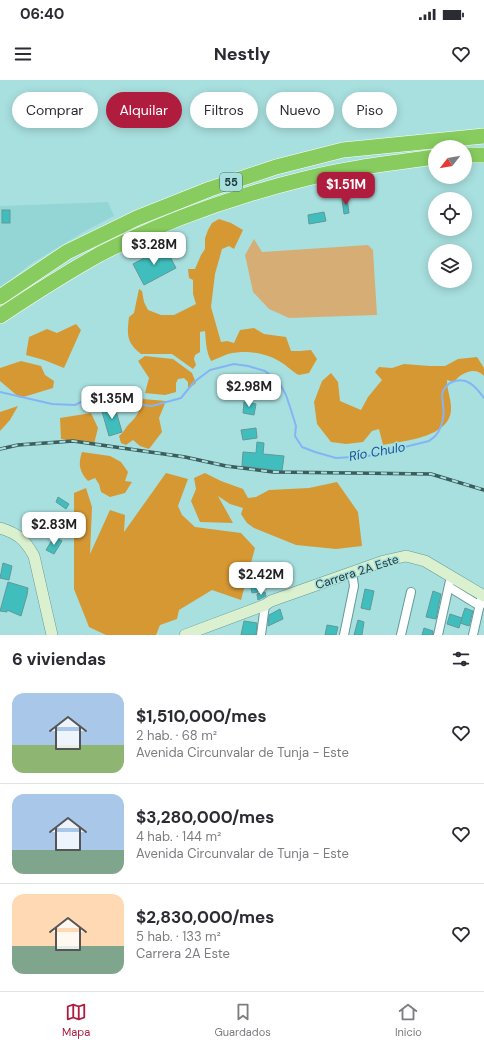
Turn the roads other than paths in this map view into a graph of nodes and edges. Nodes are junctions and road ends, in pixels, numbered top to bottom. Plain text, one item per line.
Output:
1 (484, 136) edge
2 (472, 155) edge
3 (484, 155) edge
4 (428, 159) edge
5 (0, 296) edge
6 (0, 316) edge
7 (0, 528) edge
8 (352, 572) junction
9 (450, 581) junction
10 (411, 592) dead end
11 (482, 599) edge
12 (268, 603) junction
13 (52, 635) edge
14 (185, 635) edge
15 (261, 635) edge
16 (344, 635) edge
17 (401, 635) edge
18 (438, 635) edge
19 (473, 635) edge

1 - 5 highway, 55
2 - 3 highway
4 - 6 highway, 55
7 - 13 street
8 - 9 street, Carrera 2A Este
8 - 12 street, Carrera 2A Este
8 - 16 street
9 - 11 street, Carrera 2A Este
9 - 18 street
10 - 17 street
11 - 19 street
12 - 14 street, Carrera 2A Este
12 - 15 street

